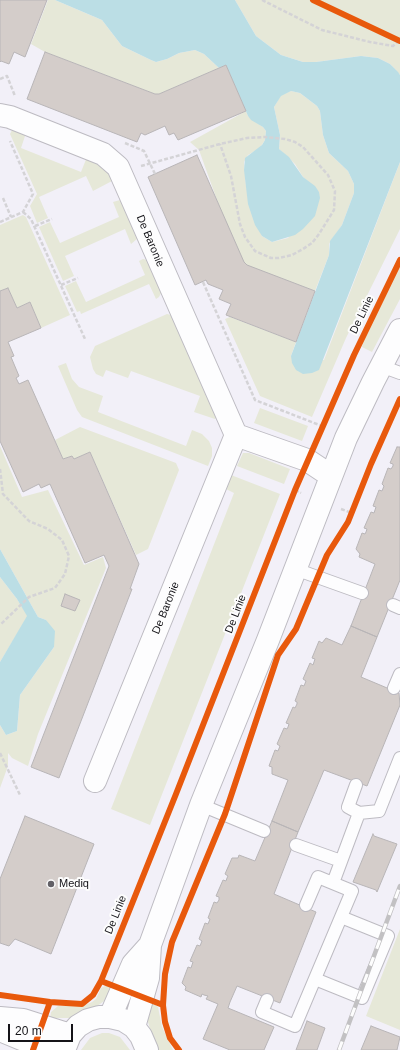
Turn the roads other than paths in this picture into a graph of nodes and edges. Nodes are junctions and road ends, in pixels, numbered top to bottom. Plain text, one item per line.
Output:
1 (0, 115) edge
2 (400, 330) edge
3 (390, 369) edge
4 (236, 435) junction
5 (331, 476) junction
6 (295, 569) junction
7 (362, 593) dead end
8 (400, 674) edge
9 (394, 688) dead end
10 (400, 758) edge
11 (95, 781) dead end
12 (356, 785) dead end
13 (202, 805) junction
14 (359, 813) junction
15 (264, 831) dead end
16 (296, 844) dead end
17 (341, 862) junction
18 (333, 883) junction
19 (306, 905) dead end
20 (341, 917) junction
21 (150, 945) junction
22 (315, 979) junction
23 (267, 1000) dead end
24 (110, 1017) junction
25 (0, 1018) edge
26 (134, 1027) junction
27 (0, 1030) edge
28 (67, 1042) edge
29 (48, 1050) edge
30 (147, 1050) edge

1 - 4 street, De Baronie
2 - 3 street
3 - 5 street
4 - 5 street
4 - 11 street, De Baronie
5 - 6 street
6 - 7 lane
6 - 13 street
8 - 9 lane
10 - 14 lane
12 - 14 lane
13 - 15 lane
13 - 21 street
14 - 17 lane
16 - 17 lane
17 - 18 lane
18 - 19 lane
18 - 20 lane
20 - 22 lane
20 - 22 lane
21 - 24 street
21 - 26 street
22 - 23 lane
24 - 26 street
24 - 28 street
25 - 28 street
26 - 30 street
27 - 29 street

